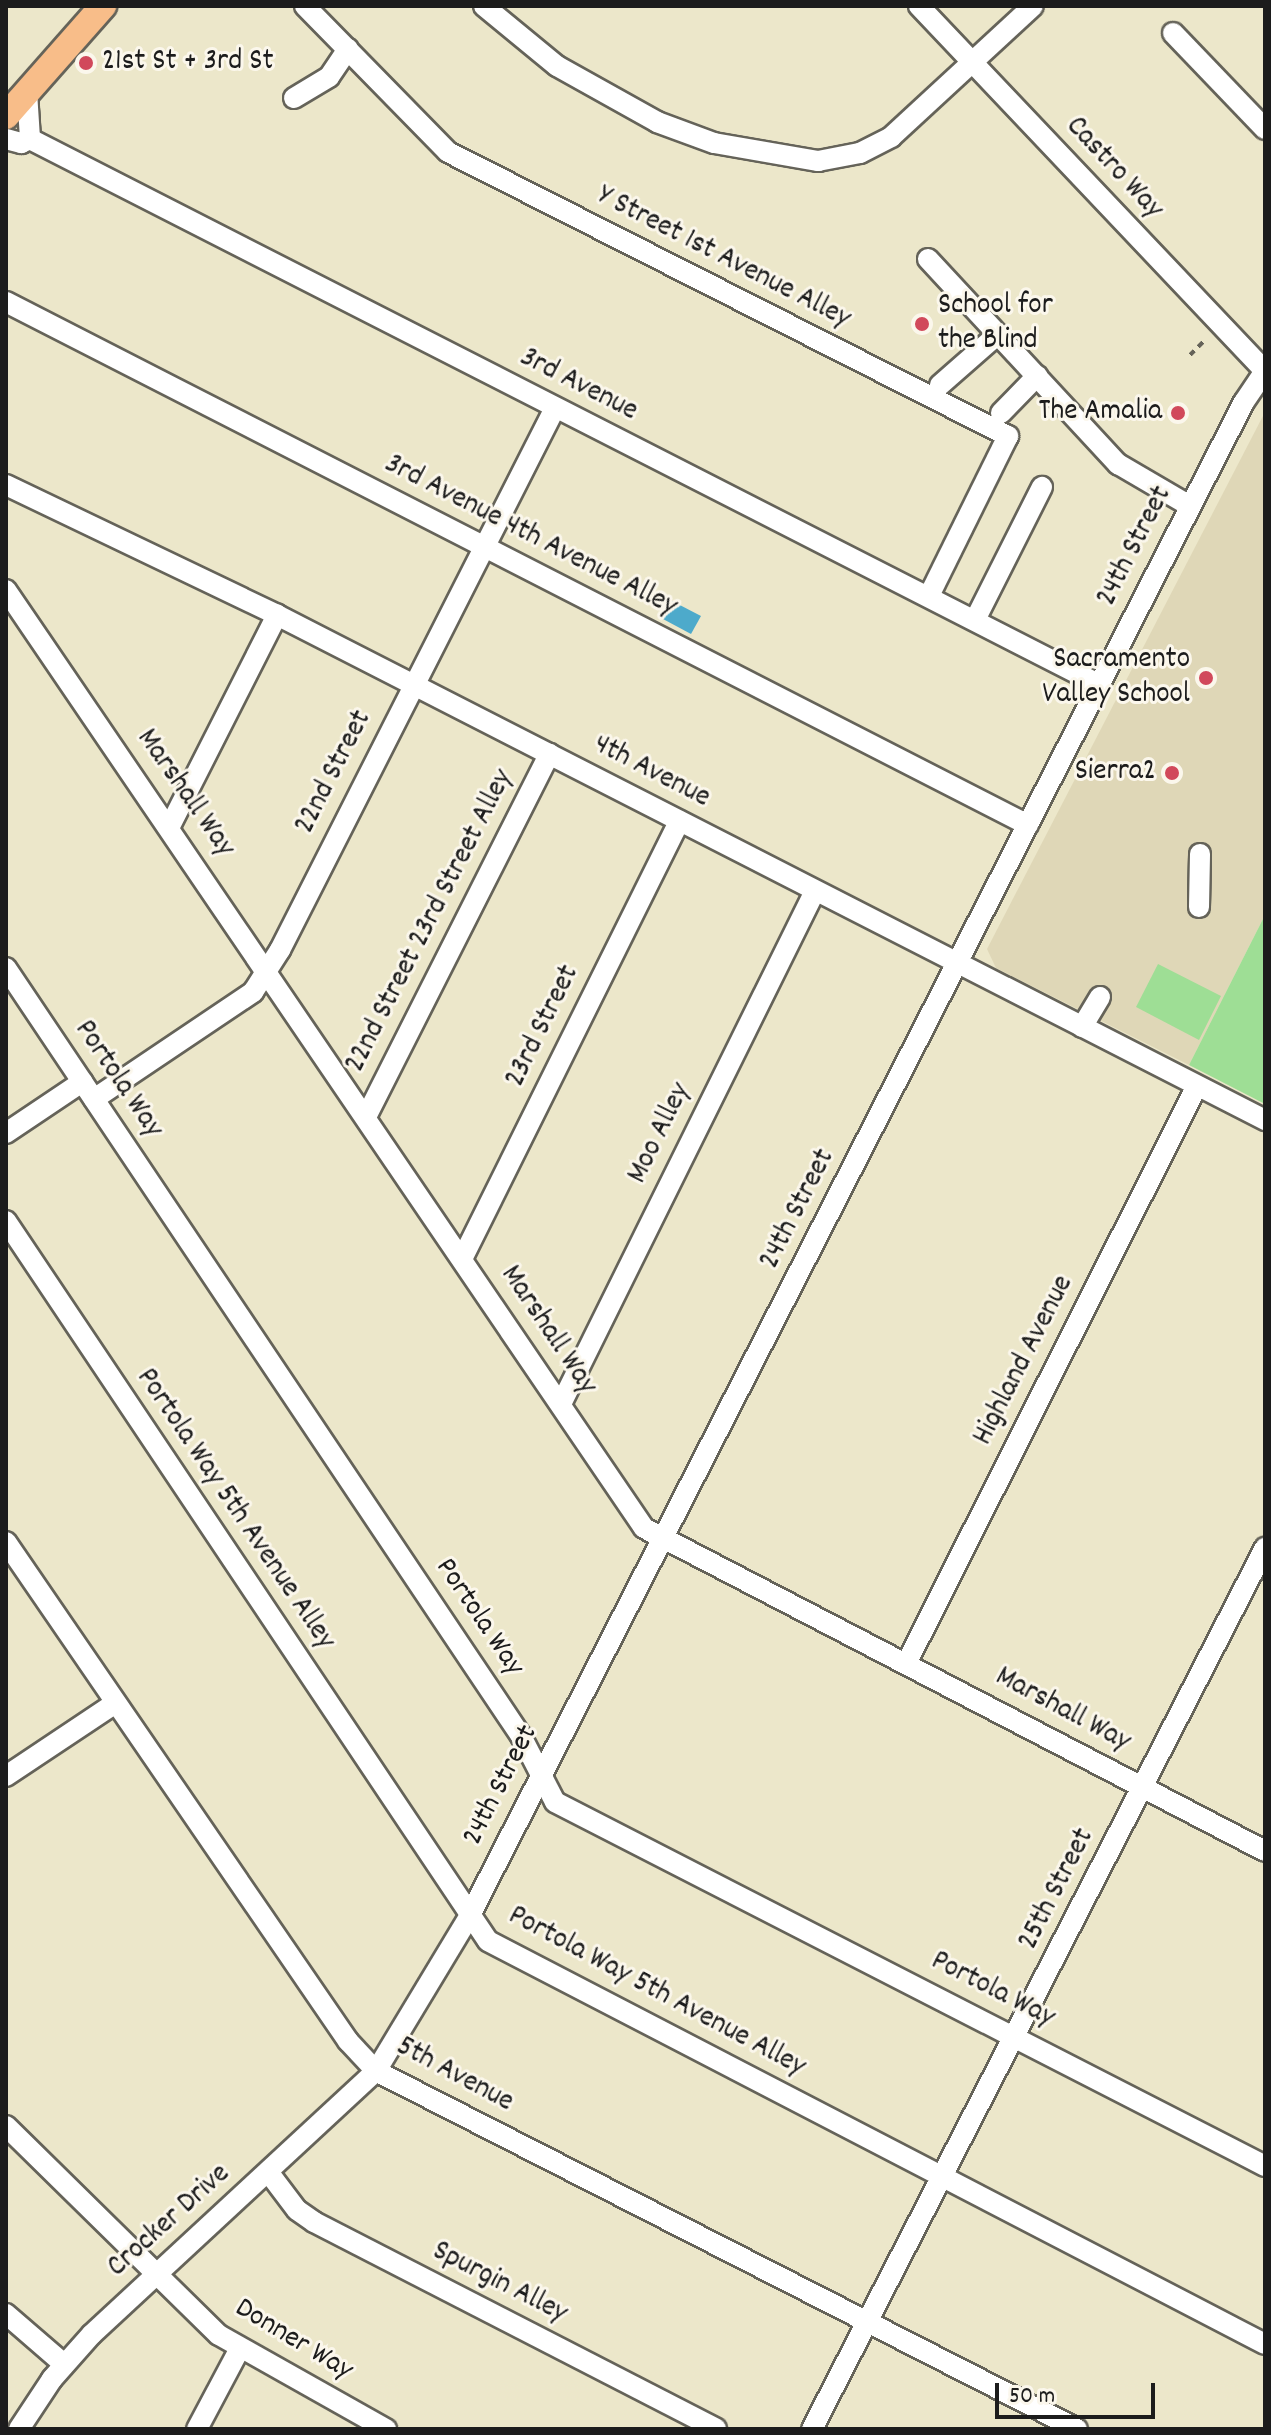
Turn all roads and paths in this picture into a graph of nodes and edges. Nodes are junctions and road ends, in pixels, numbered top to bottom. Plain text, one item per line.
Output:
1 (103, 6) edge
2 (305, 6) edge
3 (484, 6) edge
4 (919, 6) edge
5 (1033, 6) edge
6 (1173, 33) dead end
7 (348, 49) junction
8 (972, 62) junction
9 (27, 92) junction
10 (294, 98) dead end
11 (6, 116) edge
12 (1265, 129) edge
13 (6, 139) edge
14 (30, 139) junction
15 (928, 259) dead end
16 (6, 302) edge
17 (998, 334) junction
18 (1204, 341) dead end
19 (1190, 355) dead end
20 (1265, 371) edge
21 (1037, 376) junction
22 (940, 385) dead end
23 (555, 408) junction
24 (1001, 413) dead end
25 (6, 485) edge
26 (1042, 487) dead end
27 (1190, 506) junction
28 (483, 547) junction
29 (6, 590) edge
30 (929, 596) junction
31 (277, 615) junction
32 (975, 620) junction
33 (1100, 685) junction
34 (413, 686) junction
35 (549, 754) junction
36 (679, 821) junction
37 (1028, 825) junction
38 (170, 826) junction
39 (1200, 854) dead end
40 (815, 891) junction
41 (1199, 907) dead end
42 (956, 963) junction
43 (6, 968) edge
44 (268, 970) junction
45 (1100, 997) dead end
46 (1082, 1027) junction
47 (1197, 1086) junction
48 (88, 1090) junction
49 (366, 1117) junction
50 (1265, 1120) edge
51 (6, 1133) edge
52 (6, 1221) edge
53 (462, 1259) junction
54 (561, 1404) junction
55 (666, 1539) junction
56 (6, 1542) edge
57 (1265, 1548) edge
58 (906, 1664) junction
59 (114, 1704) junction
60 (542, 1774) junction
61 (6, 1776) edge
62 (1145, 1788) junction
63 (1265, 1851) edge
64 (469, 1917) junction
65 (1016, 2037) junction
66 (376, 2071) junction
67 (6, 2126) edge
68 (1265, 2166) edge
69 (269, 2173) junction
70 (943, 2177) junction
71 (156, 2272) junction
72 (6, 2314) edge
73 (868, 2322) junction
74 (1265, 2344) edge
75 (239, 2350) junction
76 (64, 2364) junction
77 (376, 2427) edge
78 (19, 2429) edge
79 (197, 2429) edge
80 (716, 2429) edge
81 (812, 2429) edge
82 (1077, 2429) edge

1 - 9 main road
2 - 7 street
3 - 8 street
4 - 8 street, Castro Way
5 - 8 street
6 - 12 street
7 - 10 street
7 - 30 street, Y Street 1st Avenue Alley
8 - 20 street, Castro Way
9 - 11 main road
9 - 14 street
13 - 14 street, 3rd Avenue
14 - 23 street, 3rd Avenue
15 - 17 street
16 - 28 street, 3rd Avenue 4th Avenue Alley
17 - 21 street
17 - 22 street
18 - 19 path
20 - 27 street, 24th Street
21 - 24 street
21 - 27 street
23 - 28 street, 22nd Street
23 - 30 street, 3rd Avenue
25 - 31 street, 4th Avenue
26 - 32 street
27 - 33 street, 24th Street
28 - 34 street, 22nd Street
28 - 37 street, 3rd Avenue 4th Avenue Alley
29 - 38 street, Marshall Way
30 - 32 street, 3rd Avenue
31 - 34 street, 4th Avenue
31 - 38 street
32 - 33 street, 3rd Avenue
33 - 37 street, 24th Street
34 - 35 street, 4th Avenue
34 - 44 street, 22nd Street
35 - 36 street, 4th Avenue
35 - 49 street, 22nd Street 23rd Street Alley
36 - 40 street, 4th Avenue
36 - 53 street, 23rd Street
37 - 42 street, 24th Street
38 - 44 street, Marshall Way
39 - 41 street
40 - 42 street, 4th Avenue
40 - 54 street, Moo Alley
42 - 46 street, 4th Avenue
42 - 55 street, 24th Street
43 - 48 street, Portola Way
44 - 48 street, 22nd Street
44 - 49 street, Marshall Way
45 - 46 street
46 - 47 street, 4th Avenue
47 - 50 street, 4th Avenue
47 - 58 street, Highland Avenue
48 - 51 street, 22nd Street
48 - 60 street, Portola Way
49 - 53 street, Marshall Way
52 - 64 street, Portola Way 5th Avenue Alley
53 - 54 street, Marshall Way
54 - 55 street, Marshall Way
55 - 58 street, Marshall Way
55 - 60 street, 24th Street
56 - 59 street, 5th Avenue
57 - 62 street, 25th Street
58 - 62 street, Marshall Way
59 - 61 street
59 - 66 street, 5th Avenue
60 - 64 street, 24th Street
60 - 65 street, Portola Way
62 - 63 street, Marshall Way
62 - 65 street, 25th Street
64 - 66 street, 24th Street
64 - 70 street, Portola Way 5th Avenue Alley
65 - 68 street, Portola Way
65 - 70 street, 25th Street
66 - 69 street, Crocker Drive
66 - 73 street, 5th Avenue
67 - 71 street, Donner Way
69 - 71 street, Crocker Drive
69 - 80 street, Spurgin Alley
70 - 73 street, 25th Street
70 - 74 street, Portola Way 5th Avenue Alley
71 - 75 street, Donner Way
71 - 76 street, Crocker Drive
72 - 76 street
73 - 81 street, 25th Street
73 - 82 street, 5th Avenue
75 - 77 street, Donner Way
75 - 79 street
76 - 78 street, Crocker Drive

